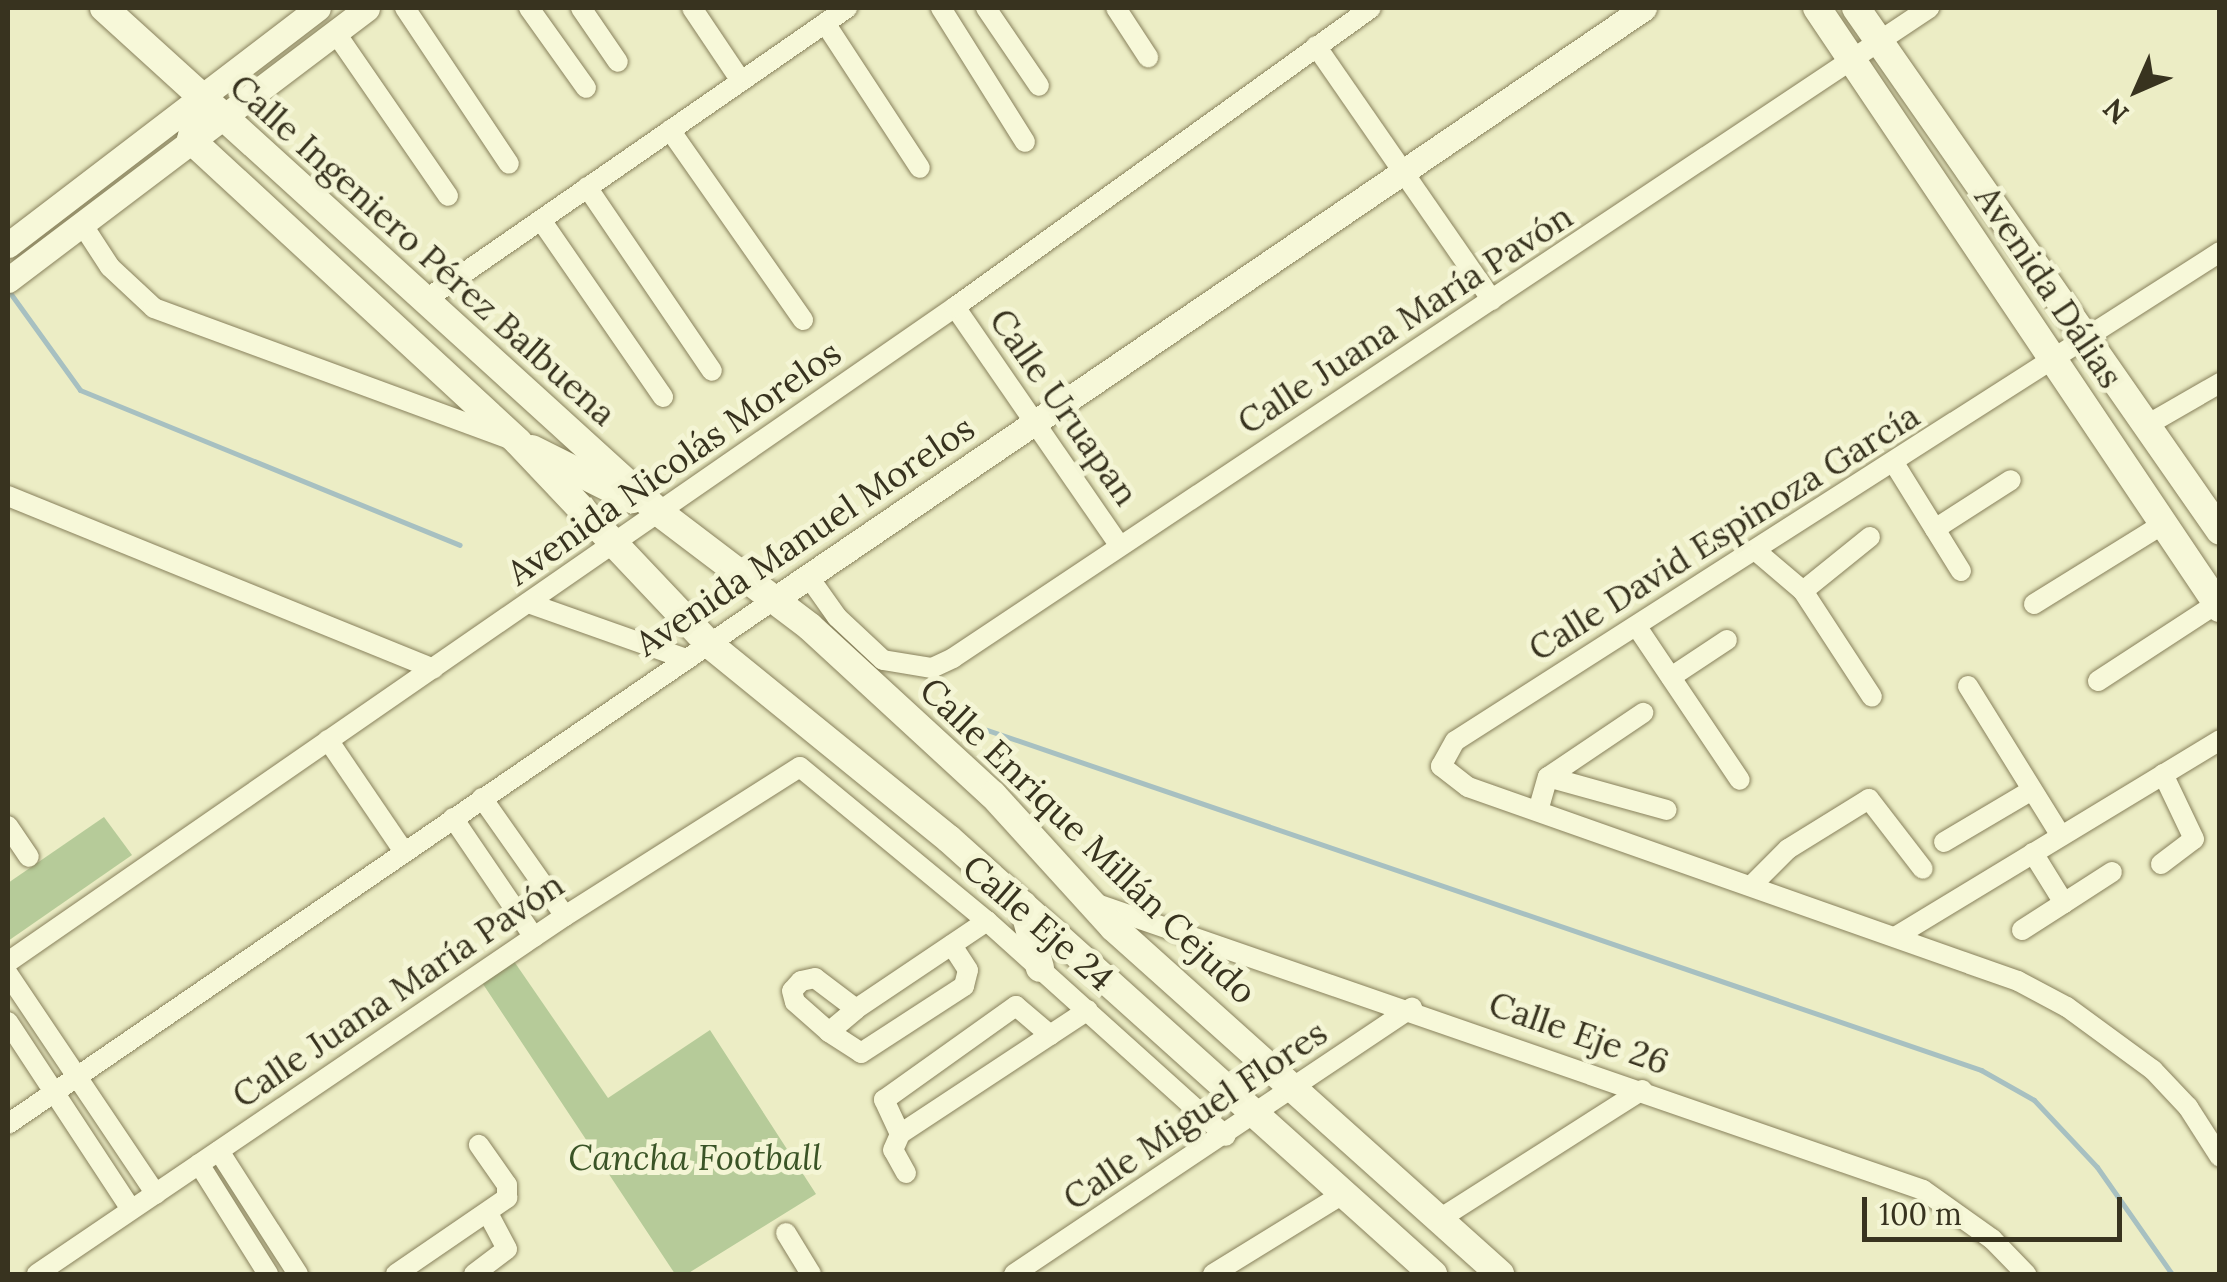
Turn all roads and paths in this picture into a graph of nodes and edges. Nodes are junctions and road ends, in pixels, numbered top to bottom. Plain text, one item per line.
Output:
1 (104, 8) edge
2 (318, 8) edge
3 (367, 8) edge
4 (405, 8) edge
5 (529, 8) edge
6 (581, 8) edge
7 (692, 8) edge
8 (848, 8) edge
9 (941, 8) edge
10 (986, 8) edge
11 (1116, 8) edge
12 (1371, 8) edge
13 (1644, 8) edge
14 (1817, 8) edge
15 (1856, 8) edge
16 (1929, 8) edge
17 (826, 23) junction
18 (335, 32) junction
19 (1879, 42) junction
20 (1316, 46) junction
21 (1148, 56) dead end
22 (1852, 60) junction
23 (618, 62) dead end
24 (741, 81) junction
25 (1039, 86) dead end
26 (586, 88) dead end
27 (200, 97) junction
28 (224, 116) junction
29 (670, 130) junction
30 (191, 140) junction
31 (1025, 142) dead end
32 (509, 164) dead end
33 (920, 168) dead end
34 (1402, 172) junction
35 (588, 187) junction
36 (448, 196) dead end
37 (540, 220) junction
38 (82, 224) junction
39 (8, 245) edge
40 (2220, 252) edge
41 (8, 280) edge
42 (428, 298) junction
43 (1492, 300) junction
44 (955, 307) junction
45 (804, 320) dead end
46 (2086, 336) junction
47 (2052, 359) junction
48 (712, 371) dead end
49 (2220, 383) edge
50 (663, 397) dead end
51 (1034, 422) junction
52 (2147, 426) junction
53 (518, 442) junction
54 (1894, 463) junction
55 (2011, 480) dead end
56 (8, 496) edge
57 (660, 513) junction
58 (2214, 524) edge
59 (1936, 530) junction
60 (2168, 532) junction
61 (1870, 537) dead end
62 (1120, 545) junction
63 (611, 547) junction
64 (1756, 551) junction
65 (1961, 570) dead end
66 (808, 576) junction
67 (1803, 592) junction
68 (775, 599) junction
69 (528, 603) junction
70 (2034, 604) dead end
71 (2218, 606) edge
72 (1637, 628) junction
73 (1727, 640) dead end
74 (698, 652) junction
75 (432, 669) junction
76 (1670, 677) junction
77 (2098, 681) dead end
78 (1968, 686) dead end
79 (1872, 697) dead end
80 (1643, 713) dead end
81 (328, 740) junction
82 (2220, 740) edge
83 (800, 767) joint
84 (2163, 774) junction
85 (1548, 776) junction
86 (1740, 780) dead end
87 (2032, 790) junction
88 (482, 798) junction
89 (1538, 810) junction
90 (1667, 810) dead end
91 (453, 818) junction
92 (8, 826) edge
93 (2061, 836) junction
94 (1944, 842) dead end
95 (404, 852) junction
96 (2033, 853) junction
97 (29, 857) dead end
98 (2161, 864) dead end
99 (1923, 869) dead end
100 (2112, 872) dead end
101 (1752, 885) junction
102 (1085, 900) junction
103 (2064, 903) junction
104 (1023, 904) junction
105 (565, 916) junction
106 (987, 921) junction
107 (2022, 930) dead end
108 (534, 937) junction
109 (1895, 937) junction
110 (952, 945) junction
111 (8, 962) edge
112 (1040, 968) junction
113 (8, 974) edge
114 (1412, 1008) junction
115 (856, 1009) junction
116 (1088, 1010) junction
117 (8, 1022) edge
118 (829, 1032) junction
119 (1050, 1035) junction
120 (77, 1077) junction
121 (1293, 1087) junction
122 (1642, 1090) junction
123 (54, 1093) junction
124 (1256, 1114) junction
125 (8, 1124) edge
126 (900, 1134) junction
127 (1226, 1136) junction
128 (480, 1145) dead end
129 (219, 1151) junction
130 (2220, 1156) edge
131 (199, 1164) junction
132 (906, 1173) dead end
133 (156, 1194) junction
134 (1344, 1194) junction
135 (132, 1210) junction
136 (489, 1215) junction
137 (1438, 1220) junction
138 (786, 1233) dead end
139 (37, 1274) edge
140 (268, 1274) edge
141 (298, 1274) edge
142 (396, 1274) edge
143 (474, 1274) edge
144 (811, 1274) edge
145 (1014, 1274) edge
146 (1213, 1274) edge
147 (1433, 1274) edge
148 (1500, 1274) edge
149 (2026, 1274) edge

1 - 27 main road
2 - 27 street
3 - 18 street
4 - 32 street
5 - 26 street
6 - 23 street
7 - 24 street
8 - 17 street
9 - 31 street
10 - 25 street
11 - 21 street
12 - 20 street, Avenida Nicolás Morelos
13 - 34 street, Avenida Manuel Morelos
14 - 22 main road, Avenida Dálias
15 - 19 main road, Avenida Dálias
16 - 19 street, Calle Juana María Pavón
17 - 24 street
17 - 33 street
18 - 28 street
18 - 36 street
19 - 22 street, Calle Juana María Pavón
19 - 46 main road, Avenida Dálias
20 - 34 street
20 - 44 street, Avenida Nicolás Morelos
22 - 43 street, Calle Juana María Pavón
22 - 47 main road, Avenida Dálias
24 - 29 street
27 - 28 main road, Calle Ingeniero Pérez Balbuena
27 - 30 main road, Calle Ingeniero Pérez Balbuena
27 - 39 street
28 - 30 street
28 - 42 main road, Calle Ingeniero Pérez Balbuena
29 - 35 street
29 - 45 street
30 - 38 street
30 - 53 main road
34 - 43 street
34 - 51 street, Avenida Manuel Morelos
35 - 37 street
35 - 48 street
37 - 42 street
37 - 50 street
38 - 41 street
38 - 53 street
40 - 46 street
42 - 57 main road, Calle Ingeniero Pérez Balbuena
43 - 62 street, Calle Juana María Pavón
44 - 51 street, Calle Uruapan
44 - 57 street, Avenida Nicolás Morelos
46 - 47 street, Calle David Espinoza García
46 - 52 main road, Avenida Dálias
47 - 54 street, Calle David Espinoza García
47 - 60 main road, Avenida Dálias
49 - 52 street
51 - 62 street, Calle Uruapan
51 - 66 street, Avenida Manuel Morelos
52 - 58 main road, Avenida Dálias
53 - 57 main road
53 - 63 main road
54 - 59 street
54 - 64 street, Calle David Espinoza García
55 - 59 street
56 - 75 street
57 - 63 street, Avenida Nicolás Morelos
57 - 68 main road, Calle Enrique Millán Cejudo
58 - 60 main road
59 - 65 street
60 - 70 street
60 - 71 main road, Avenida Dálias
61 - 67 street
62 - 66 street, Calle Juana María Pavón
63 - 69 street, Avenida Nicolás Morelos
63 - 74 main road
64 - 67 street
64 - 72 street, Calle David Espinoza García
66 - 68 street, Avenida Manuel Morelos
67 - 79 street
68 - 74 street, Avenida Manuel Morelos
68 - 102 main road, Calle Enrique Millán Cejudo
69 - 74 street
69 - 75 street, Avenida Nicolás Morelos
71 - 77 street
72 - 76 street
72 - 89 street, Calle David Espinoza García
73 - 76 street
74 - 88 street, Avenida Manuel Morelos
74 - 104 main road
75 - 81 street, Avenida Nicolás Morelos
76 - 86 street
78 - 87 street
80 - 85 street
81 - 95 street
81 - 111 street, Avenida Nicolás Morelos
82 - 84 street
83 - 105 street, Calle Juana María Pavón
83 - 106 street, Calle Eje 24
84 - 93 street
84 - 98 street
85 - 89 street
85 - 90 street
87 - 93 street
87 - 94 street
88 - 91 street, Avenida Manuel Morelos
88 - 105 street
89 - 101 street
91 - 95 street, Avenida Manuel Morelos
91 - 108 street
92 - 97 street
93 - 96 street
95 - 120 street, Avenida Manuel Morelos
96 - 103 street
96 - 109 street
99 - 101 street
100 - 103 street
101 - 109 street
102 - 114 street, Calle Eje 26
102 - 121 main road, Calle Enrique Millán Cejudo
103 - 107 street
104 - 112 main road
104 - 124 main road
105 - 108 street, Calle Juana María Pavón
106 - 110 street
106 - 112 street, Calle Eje 24
108 - 129 street, Calle Juana María Pavón
109 - 130 street
110 - 115 street
110 - 118 street
112 - 116 street, Calle Eje 24
113 - 120 street
114 - 121 street, Calle Miguel Flores
114 - 122 street, Calle Eje 26
115 - 118 street
115 - 118 street
116 - 119 street
116 - 127 street, Calle Eje 24
117 - 123 street
119 - 126 street
119 - 126 street
120 - 123 street, Avenida Manuel Morelos
120 - 133 street
121 - 124 street, Calle Miguel Flores
121 - 137 main road, Calle Enrique Millán Cejudo
122 - 137 street
122 - 149 street, Calle Eje 26
123 - 125 street, Avenida Manuel Morelos
123 - 135 street
124 - 127 street, Calle Miguel Flores
124 - 134 main road
126 - 132 street
127 - 145 street, Calle Miguel Flores
128 - 136 street
129 - 131 street, Calle Juana María Pavón
129 - 141 street
131 - 133 street, Calle Juana María Pavón
131 - 140 street
133 - 135 street, Calle Juana María Pavón
134 - 146 street
134 - 147 main road
135 - 139 street, Calle Juana María Pavón
136 - 142 street
136 - 143 street
137 - 148 main road, Calle Enrique Millán Cejudo
138 - 144 street

